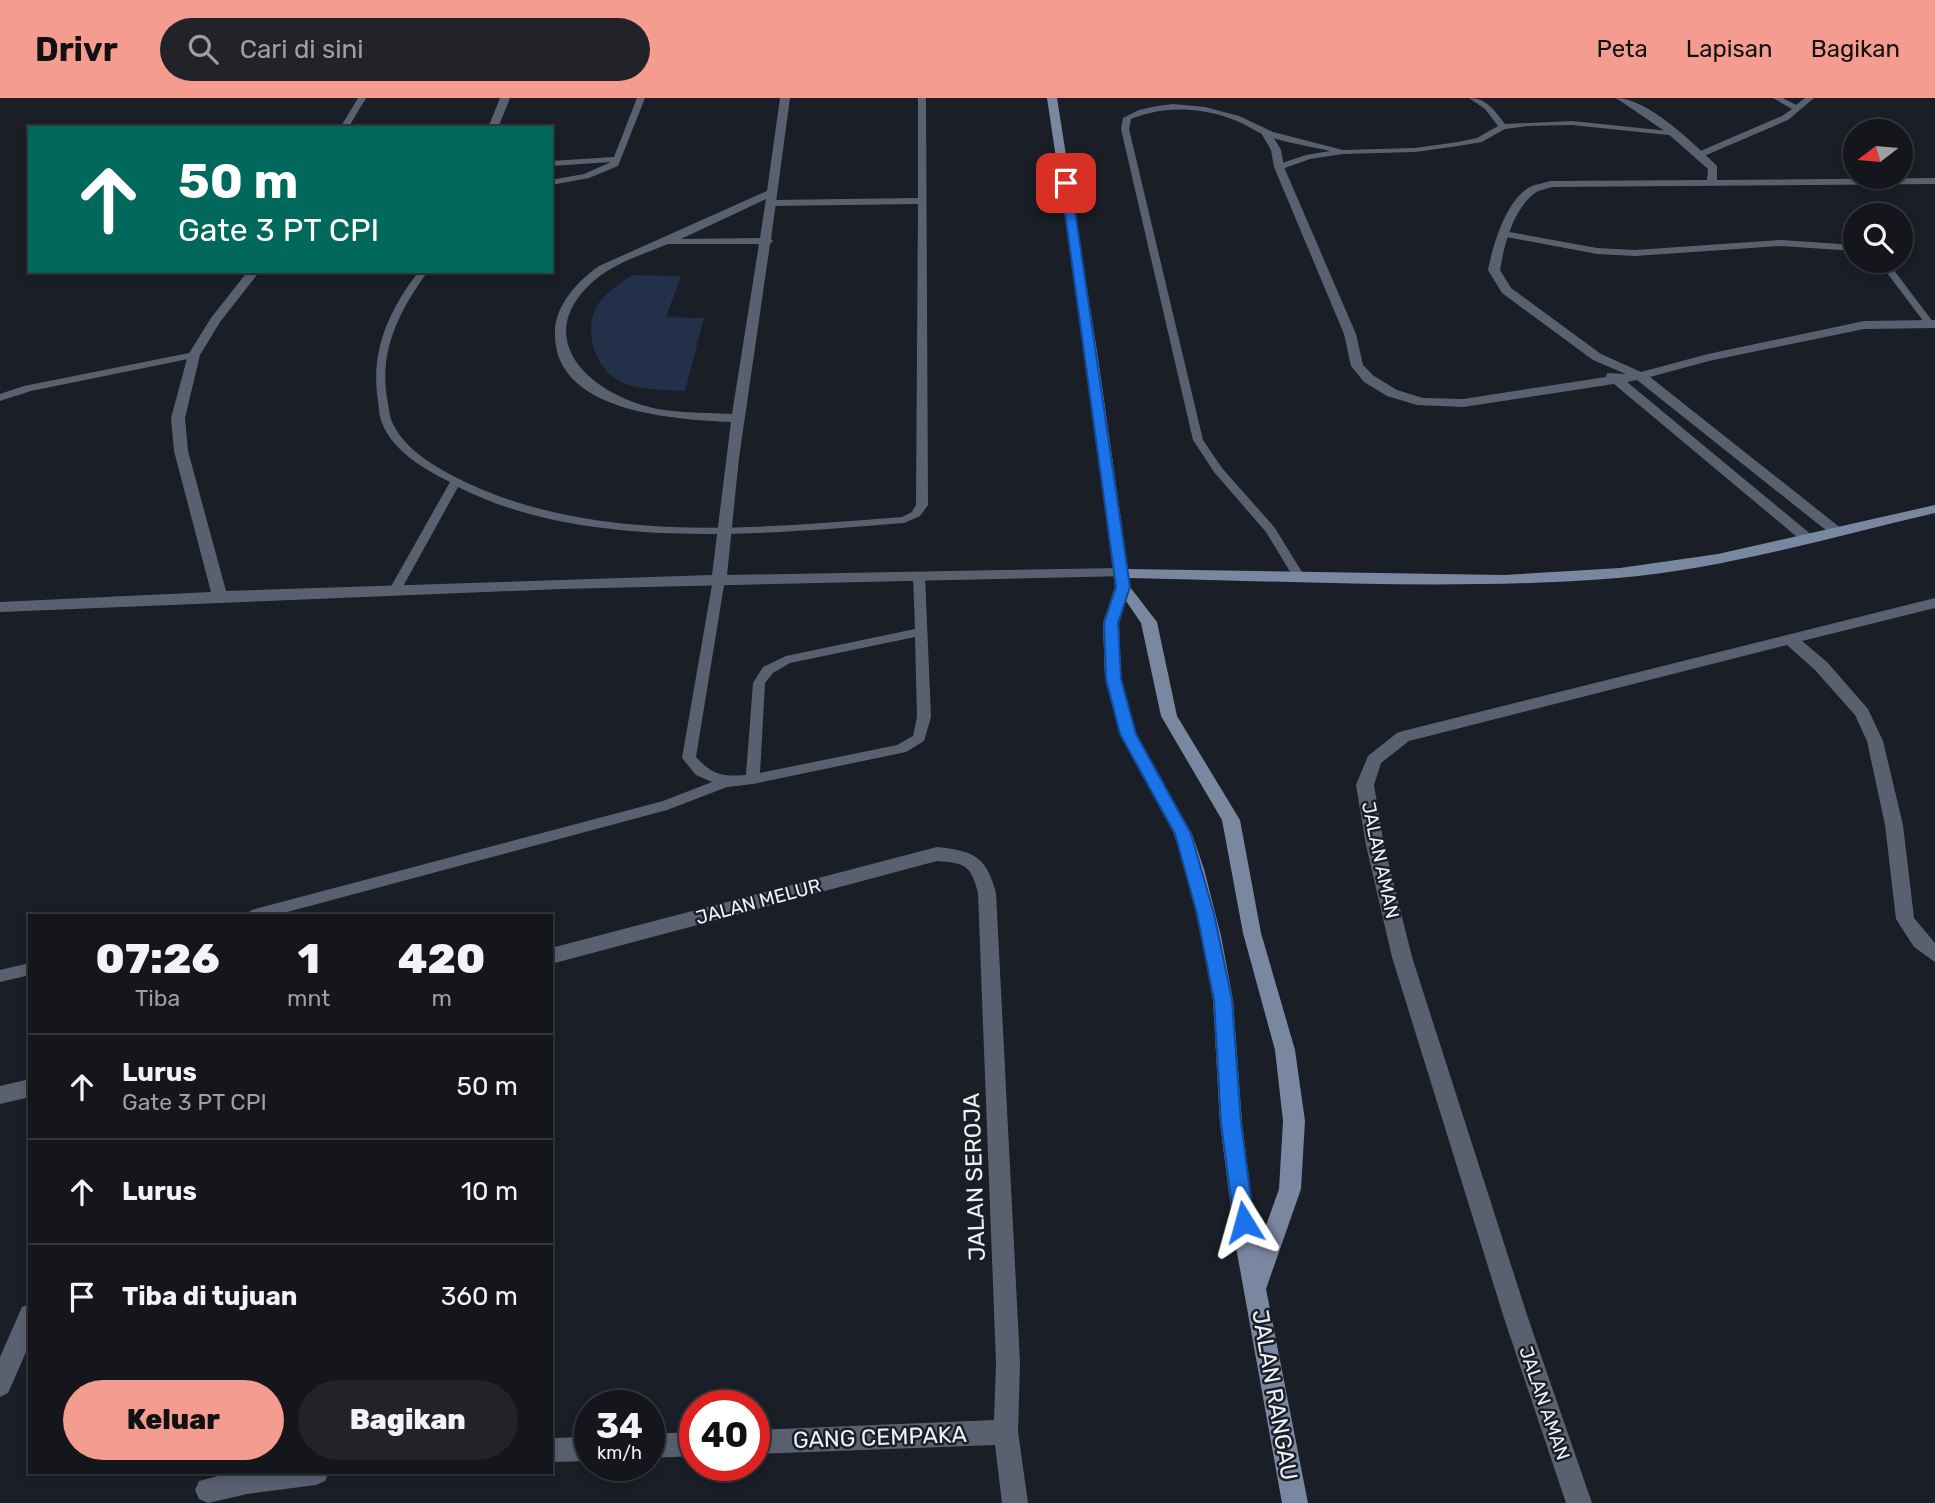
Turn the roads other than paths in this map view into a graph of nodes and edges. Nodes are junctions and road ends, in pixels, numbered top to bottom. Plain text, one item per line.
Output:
1 (362, 98) edge
2 (505, 98) edge
3 (641, 98) edge
4 (785, 98) edge
5 (922, 98) edge
6 (1052, 98) edge
7 (1473, 98) edge
8 (1622, 98) edge
9 (1777, 98) edge
10 (1810, 98) edge
11 (1798, 109) junction
12 (345, 126) edge
13 (494, 126) edge
14 (1503, 127) junction
15 (1266, 133) junction
16 (1678, 134) junction
17 (1343, 152) junction
18 (1701, 154) junction
19 (619, 159) junction
20 (553, 164) edge
21 (1279, 167) junction
22 (1935, 181) edge
23 (1712, 182) junction
24 (553, 183) edge
25 (773, 197) junction
26 (923, 201) junction
27 (1504, 234) junction
28 (767, 241) junction
29 (665, 242) junction
30 (1843, 247) edge
31 (252, 273) edge
32 (423, 273) edge
33 (1892, 273) edge
34 (1933, 324) edge
35 (194, 355) junction
36 (1597, 357) junction
37 (1640, 376) junction
38 (1615, 379) junction
39 (0, 398) edge
40 (739, 418) junction
41 (455, 483) junction
42 (1935, 509) edge
43 (724, 529) junction
44 (1837, 532) junction
45 (1808, 538) junction
46 (919, 576) junction
47 (1298, 577) junction
48 (719, 579) junction
49 (1122, 580) junction
50 (395, 590) junction
51 (219, 595) junction
52 (1935, 603) edge
53 (0, 607) edge
54 (922, 632) junction
55 (1791, 640) junction
56 (753, 779) junction
57 (725, 782) junction
58 (966, 856) joint
59 (259, 914) edge
60 (1935, 954) edge
61 (553, 955) edge
62 (28, 969) edge
63 (0, 976) edge
64 (28, 1088) edge
65 (0, 1095) edge
66 (1256, 1287) junction
67 (28, 1320) edge
68 (0, 1385) edge
69 (1006, 1432) junction
70 (770, 1441) edge
71 (574, 1449) edge
72 (553, 1450) edge
73 (301, 1474) edge
74 (208, 1490) dead end
75 (1575, 1495) edge
76 (1014, 1503) edge
77 (1295, 1503) edge

1 - 12 lane
2 - 13 street
3 - 19 lane
4 - 25 street
5 - 26 lane
6 - 49 street
7 - 14 lane
8 - 16 street
9 - 11 lane
10 - 11 lane
11 - 18 lane
14 - 16 lane
14 - 17 lane
15 - 17 lane
15 - 21 street
15 - 47 lane
16 - 18 street
17 - 21 lane
18 - 23 street
19 - 20 lane
19 - 24 lane
21 - 38 street
22 - 23 street
23 - 27 street
25 - 26 lane
25 - 28 street
25 - 29 street
26 - 43 lane
27 - 30 lane
27 - 36 street
28 - 29 street
28 - 40 street
29 - 40 street
31 - 35 street
32 - 41 lane
33 - 34 lane
34 - 37 street
35 - 39 lane
35 - 51 street
36 - 37 street
36 - 38 street
37 - 38 street
37 - 44 street
38 - 45 street
40 - 43 street
41 - 43 lane
41 - 50 lane
42 - 44 street
43 - 48 street
44 - 45 street
45 - 47 street
46 - 48 street
46 - 49 street
46 - 54 lane
47 - 49 street
48 - 50 street
48 - 57 lane
49 - 66 street, JALAN RANGAU
49 - 66 street, JALAN RANGAU
50 - 51 street
51 - 53 street
52 - 55 street, JALAN AMAN
54 - 56 lane
54 - 56 lane
55 - 60 street
55 - 75 street, JALAN AMAN
56 - 57 lane
57 - 59 lane
58 - 61 street, JALAN MELUR
58 - 69 street, JALAN SEROJA
62 - 63 lane
64 - 65 street
66 - 77 street, JALAN RANGAU
67 - 68 street
69 - 70 street, GANG CEMPAKA
69 - 76 street, JALAN SEROJA
71 - 72 street
73 - 74 street

